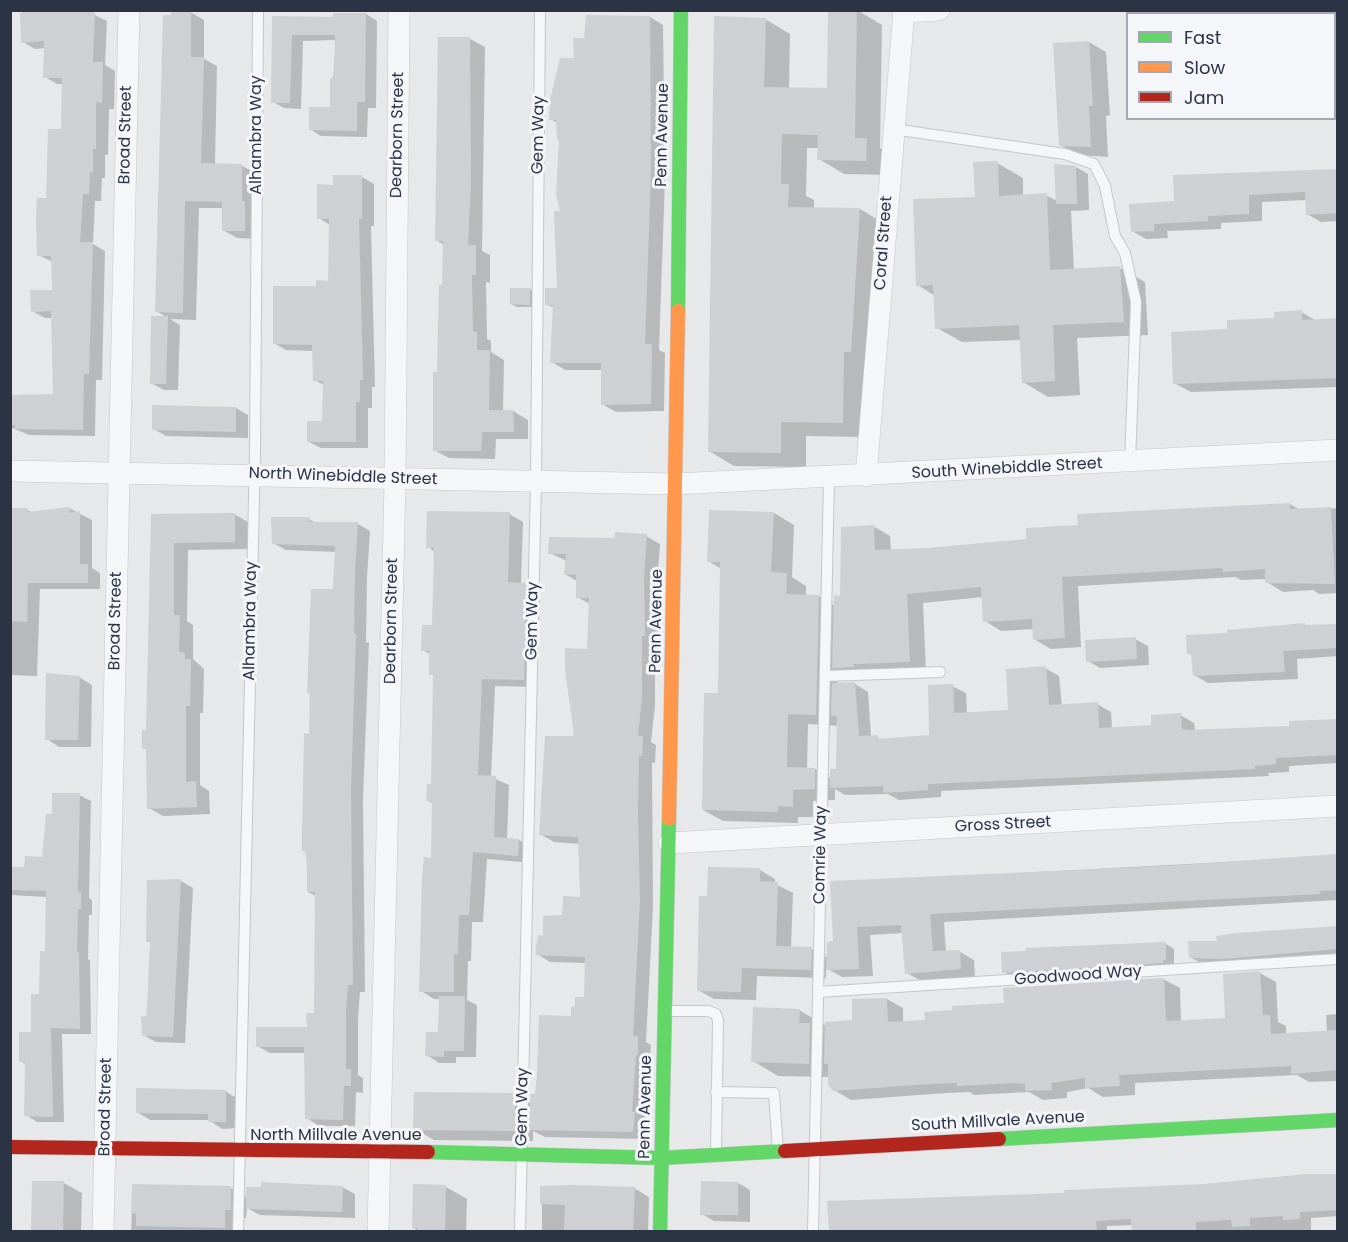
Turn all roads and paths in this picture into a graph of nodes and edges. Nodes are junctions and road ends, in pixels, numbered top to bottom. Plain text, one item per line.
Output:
1 (129, 10) edge
2 (258, 10) edge
3 (399, 10) edge
4 (540, 10) edge
5 (681, 10) edge
6 (939, 10) edge
7 (904, 11) edge
8 (893, 129) junction
9 (1338, 450) edge
10 (1130, 462) junction
11 (10, 471) edge
12 (119, 473) junction
13 (254, 474) junction
14 (866, 476) junction
15 (829, 478) junction
16 (536, 480) junction
17 (395, 481) junction
18 (676, 484) junction
19 (940, 672) dead end
20 (825, 676) junction
21 (1338, 806) edge
22 (821, 835) junction
23 (669, 843) junction
24 (1338, 959) edge
25 (818, 992) junction
26 (664, 1011) junction
27 (716, 1092) junction
28 (1338, 1120) edge
29 (10, 1147) edge
30 (815, 1148) junction
31 (105, 1149) junction
32 (240, 1151) junction
33 (778, 1151) junction
34 (380, 1153) junction
35 (522, 1153) junction
36 (716, 1154) junction
37 (661, 1158) junction
38 (103, 1232) edge
39 (238, 1232) edge
40 (378, 1232) edge
41 (520, 1232) edge
42 (660, 1232) edge
43 (813, 1232) edge

1 - 12 street, Broad Street
2 - 13 lane, Alhambra Way
3 - 17 street, Dearborn Street
4 - 16 lane, Gem Way
5 - 18 street, Penn Avenue
6 - 7 street
7 - 8 street, Coral Street
8 - 10 lane
8 - 14 street, Coral Street
9 - 10 street, South Winebiddle Street
10 - 14 street, South Winebiddle Street
11 - 12 street, North Winebiddle Street
12 - 13 street, North Winebiddle Street
12 - 31 street, Broad Street
13 - 17 street, North Winebiddle Street
13 - 32 lane, Alhambra Way
14 - 15 street, South Winebiddle Street
15 - 18 street, South Winebiddle Street
15 - 20 lane, Comrie Way
16 - 17 street, North Winebiddle Street
16 - 18 street, North Winebiddle Street
16 - 35 lane, Gem Way
17 - 34 street, Dearborn Street
18 - 23 street, Penn Avenue
19 - 20 lane
20 - 22 lane, Comrie Way
21 - 22 street, Gross Street
22 - 23 street, Gross Street
22 - 25 lane, Comrie Way
23 - 26 street, Penn Avenue
24 - 25 lane, Goodwood Way
25 - 30 lane, Comrie Way
26 - 27 lane
26 - 37 street, Penn Avenue
27 - 33 lane
27 - 36 lane
28 - 30 street, South Millvale Avenue
29 - 31 street, North Millvale Avenue
30 - 33 street, South Millvale Avenue
30 - 43 lane, Comrie Way
31 - 32 street, North Millvale Avenue
31 - 38 street, Broad Street
32 - 34 street, North Millvale Avenue
32 - 39 lane, Alhambra Way
33 - 36 street, South Millvale Avenue
34 - 35 street, North Millvale Avenue
34 - 40 street, Dearborn Street
35 - 37 street, North Millvale Avenue
35 - 41 lane, Gem Way
36 - 37 street, South Millvale Avenue
37 - 42 street, Penn Avenue

